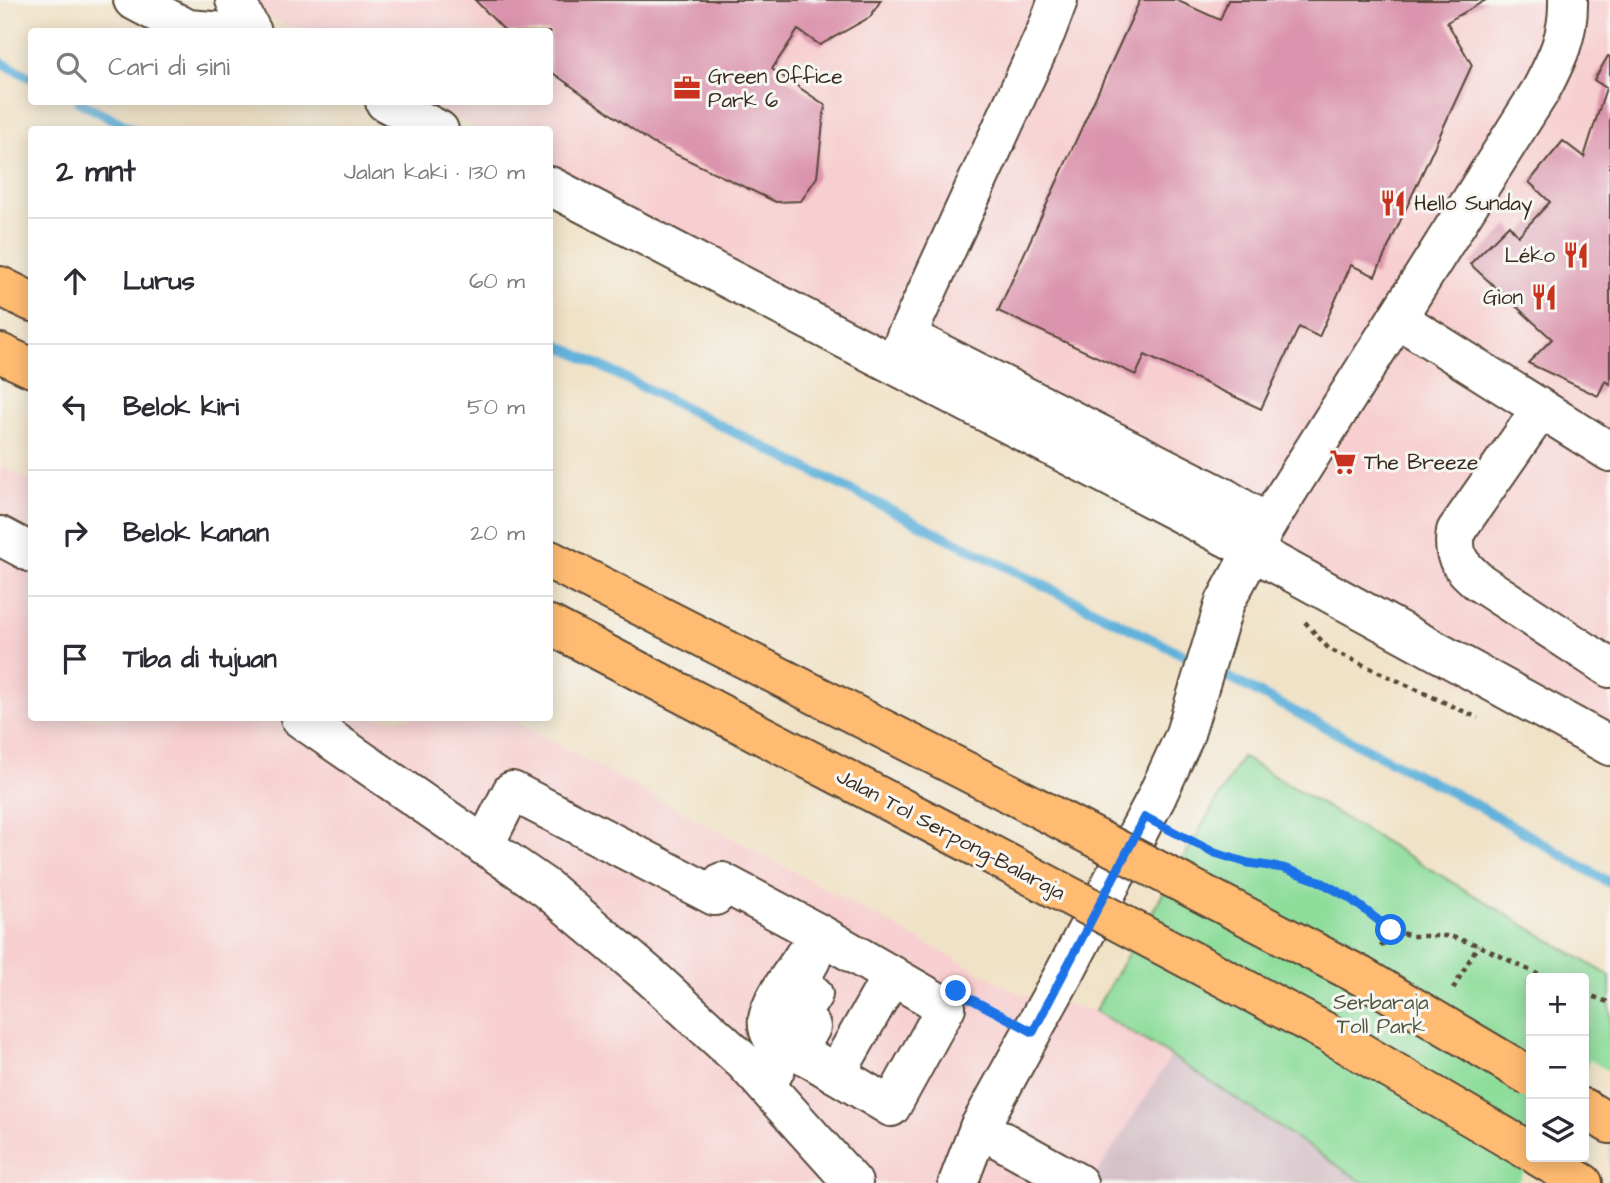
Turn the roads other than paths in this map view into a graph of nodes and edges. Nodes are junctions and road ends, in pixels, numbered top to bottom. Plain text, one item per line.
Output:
1 (133, 0) edge
2 (234, 0) edge
3 (1058, 0) edge
4 (1569, 0) edge
5 (204, 20) edge
6 (250, 28) edge
7 (391, 105) edge
8 (431, 126) edge
9 (553, 187) edge
10 (0, 286) edge
11 (28, 300) edge
12 (1397, 318) junction
13 (900, 350) junction
14 (0, 353) edge
15 (28, 366) edge
16 (1541, 409) junction
17 (1610, 452) edge
18 (0, 536) edge
19 (1260, 538) junction
20 (28, 551) edge
21 (553, 562) edge
22 (553, 627) edge
23 (1610, 668) edge
24 (304, 721) edge
25 (1610, 746) edge
26 (484, 846) junction
27 (811, 944) junction
28 (892, 975) junction
29 (836, 1074) junction
30 (1526, 1074) edge
31 (765, 1086) junction
32 (1589, 1111) edge
33 (1610, 1124) edge
34 (979, 1128) junction
35 (1526, 1149) edge
36 (1547, 1162) edge
37 (853, 1183) edge
38 (958, 1183) edge
39 (1078, 1183) edge
40 (1583, 1183) edge

1 - 5 lane
2 - 6 lane
3 - 13 lane
4 - 12 lane
7 - 8 lane
9 - 13 lane
10 - 11 highway
12 - 16 lane
12 - 19 lane
13 - 19 lane
14 - 15 highway
16 - 17 lane
16 - 23 lane
18 - 20 lane
19 - 25 lane
19 - 34 lane
21 - 30 highway, bridge
22 - 35 highway, Jalan Tol Serpong–Balaraja, bridge
24 - 26 lane
26 - 27 lane
26 - 31 lane
27 - 28 lane
27 - 29 lane
27 - 31 lane
28 - 29 lane
28 - 29 lane
31 - 37 lane
32 - 33 highway
34 - 38 lane
34 - 39 lane
36 - 40 highway

